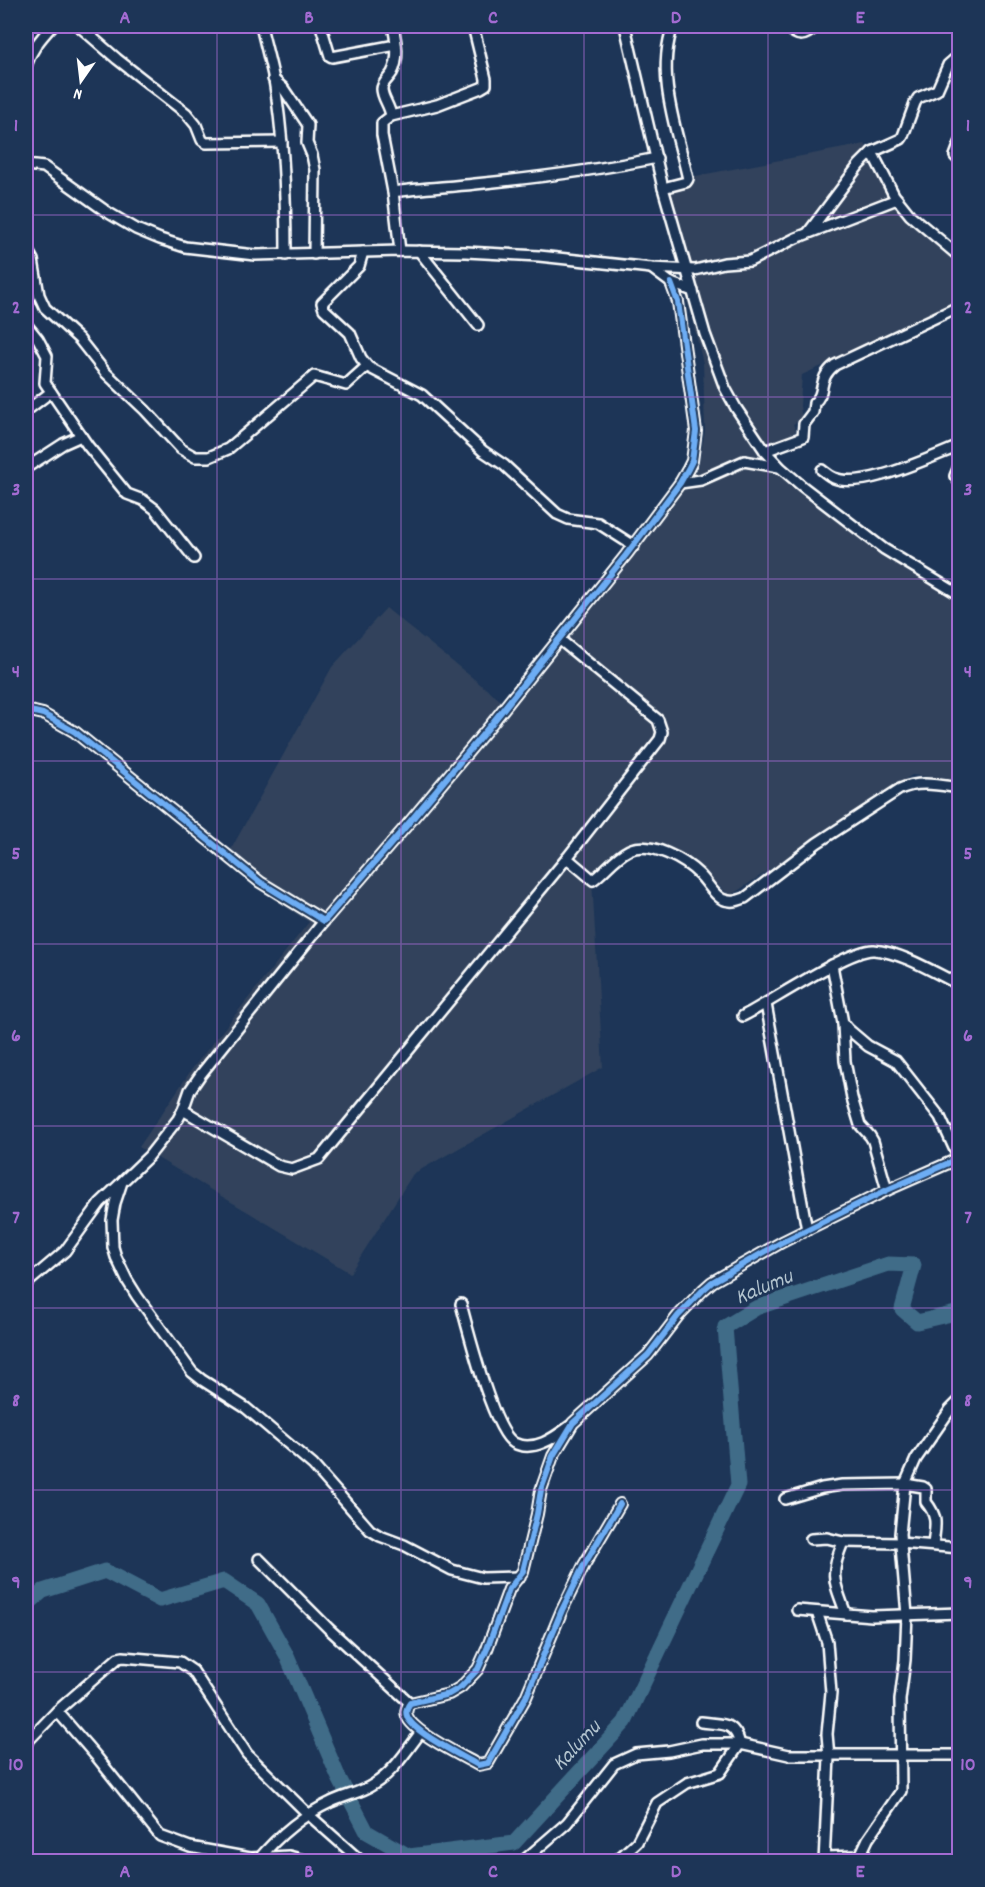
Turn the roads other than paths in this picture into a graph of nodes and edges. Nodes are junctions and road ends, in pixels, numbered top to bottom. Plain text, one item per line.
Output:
1 (52, 26) edge
2 (79, 26) edge
3 (261, 26) edge
4 (321, 26) edge
5 (393, 26) edge
6 (473, 26) edge
7 (625, 26) edge
8 (674, 26) edge
9 (786, 26) edge
10 (816, 26) edge
11 (396, 45) junction
12 (960, 51) edge
13 (26, 66) edge
14 (273, 79) junction
15 (391, 116) junction
16 (282, 142) junction
17 (960, 143) edge
18 (872, 152) junction
19 (657, 158) junction
20 (960, 161) edge
21 (26, 165) edge
22 (663, 188) junction
23 (393, 192) junction
24 (897, 200) junction
25 (807, 234) junction
26 (26, 247) edge
27 (400, 250) junction
28 (419, 250) junction
29 (363, 252) junction
30 (314, 254) junction
31 (286, 255) junction
32 (960, 258) edge
33 (651, 268) junction
34 (687, 270) junction
35 (671, 283) junction
36 (693, 291) junction
37 (960, 306) edge
38 (26, 324) edge
39 (478, 325) dead end
40 (367, 366) junction
41 (51, 392) junction
42 (26, 411) edge
43 (81, 436) junction
44 (960, 446) edge
45 (765, 451) junction
46 (960, 464) edge
47 (26, 468) edge
48 (781, 468) junction
49 (822, 470) dead end
50 (680, 483) junction
51 (960, 483) edge
52 (634, 546) junction
53 (194, 558) dead end
54 (960, 595) edge
55 (559, 639) junction
56 (26, 710) edge
57 (960, 788) edge
58 (567, 858) junction
59 (324, 921) junction
60 (832, 965) junction
61 (960, 985) edge
62 (766, 1005) junction
63 (743, 1016) dead end
64 (843, 1023) junction
65 (183, 1110) junction
66 (959, 1158) edge
67 (122, 1182) junction
68 (887, 1190) junction
69 (807, 1230) junction
70 (26, 1284) edge
71 (461, 1304) dead end
72 (960, 1400) edge
73 (573, 1423) junction
74 (905, 1484) junction
75 (785, 1499) dead end
76 (620, 1504) dead end
77 (812, 1539) dead end
78 (843, 1542) junction
79 (900, 1542) junction
80 (933, 1545) junction
81 (960, 1548) edge
82 (259, 1559) dead end
83 (520, 1577) junction
84 (796, 1610) dead end
85 (817, 1612) junction
86 (960, 1613) edge
87 (846, 1614) junction
88 (907, 1615) junction
89 (410, 1703) junction
90 (57, 1711) junction
91 (701, 1722) dead end
92 (421, 1732) junction
93 (26, 1743) edge
94 (740, 1744) junction
95 (902, 1755) junction
96 (960, 1755) edge
97 (829, 1757) junction
98 (309, 1815) junction
99 (824, 1859) edge
100 (258, 1860) edge
101 (311, 1862) edge
102 (362, 1862) edge
103 (522, 1862) edge
104 (615, 1862) edge

1 - 13 street
2 - 16 street
3 - 14 street
4 - 11 street
5 - 11 street
6 - 15 street
7 - 19 street
8 - 22 street
9 - 10 street
11 - 15 street
12 - 18 street
14 - 16 street
14 - 30 street
15 - 23 street
16 - 31 street
17 - 20 street
18 - 24 street
18 - 25 street
19 - 22 street
19 - 23 street
21 - 31 street
22 - 34 street
23 - 27 street
24 - 25 street
24 - 32 street
25 - 34 street
26 - 40 street
27 - 28 street
27 - 29 street
28 - 33 street
28 - 39 street
29 - 30 street
29 - 40 street
30 - 31 street
33 - 34 street
33 - 35 street
34 - 36 street
35 - 36 street
35 - 50 street
36 - 45 street
37 - 45 street
38 - 41 street
40 - 52 street
41 - 42 street
41 - 43 street
43 - 47 street
43 - 53 street
44 - 49 street
45 - 48 street
46 - 51 street
48 - 50 street
48 - 54 street
50 - 52 street
52 - 55 street
55 - 58 street
55 - 59 street
56 - 59 street
57 - 58 street
58 - 65 street
59 - 65 street
60 - 61 street
60 - 62 street
60 - 64 street
62 - 63 street
62 - 69 street
64 - 66 street
64 - 68 street
65 - 67 street
66 - 68 street
67 - 70 street
67 - 83 street
68 - 69 street
69 - 73 street
71 - 73 street
72 - 74 street
73 - 83 street
74 - 75 street
74 - 79 street
74 - 80 street
76 - 92 street
77 - 78 street
78 - 79 street
78 - 87 street
79 - 80 street
79 - 88 street
80 - 81 street
82 - 89 street
83 - 89 street
84 - 85 street
85 - 87 street
85 - 97 street
86 - 88 street
87 - 88 street
88 - 95 street
89 - 92 street
90 - 93 street
90 - 98 street
90 - 100 street
91 - 94 street
92 - 98 street
94 - 97 street
94 - 103 street
94 - 104 street
95 - 96 street
95 - 97 street
95 - 99 street
97 - 99 street
98 - 100 street
98 - 102 street
100 - 101 street

